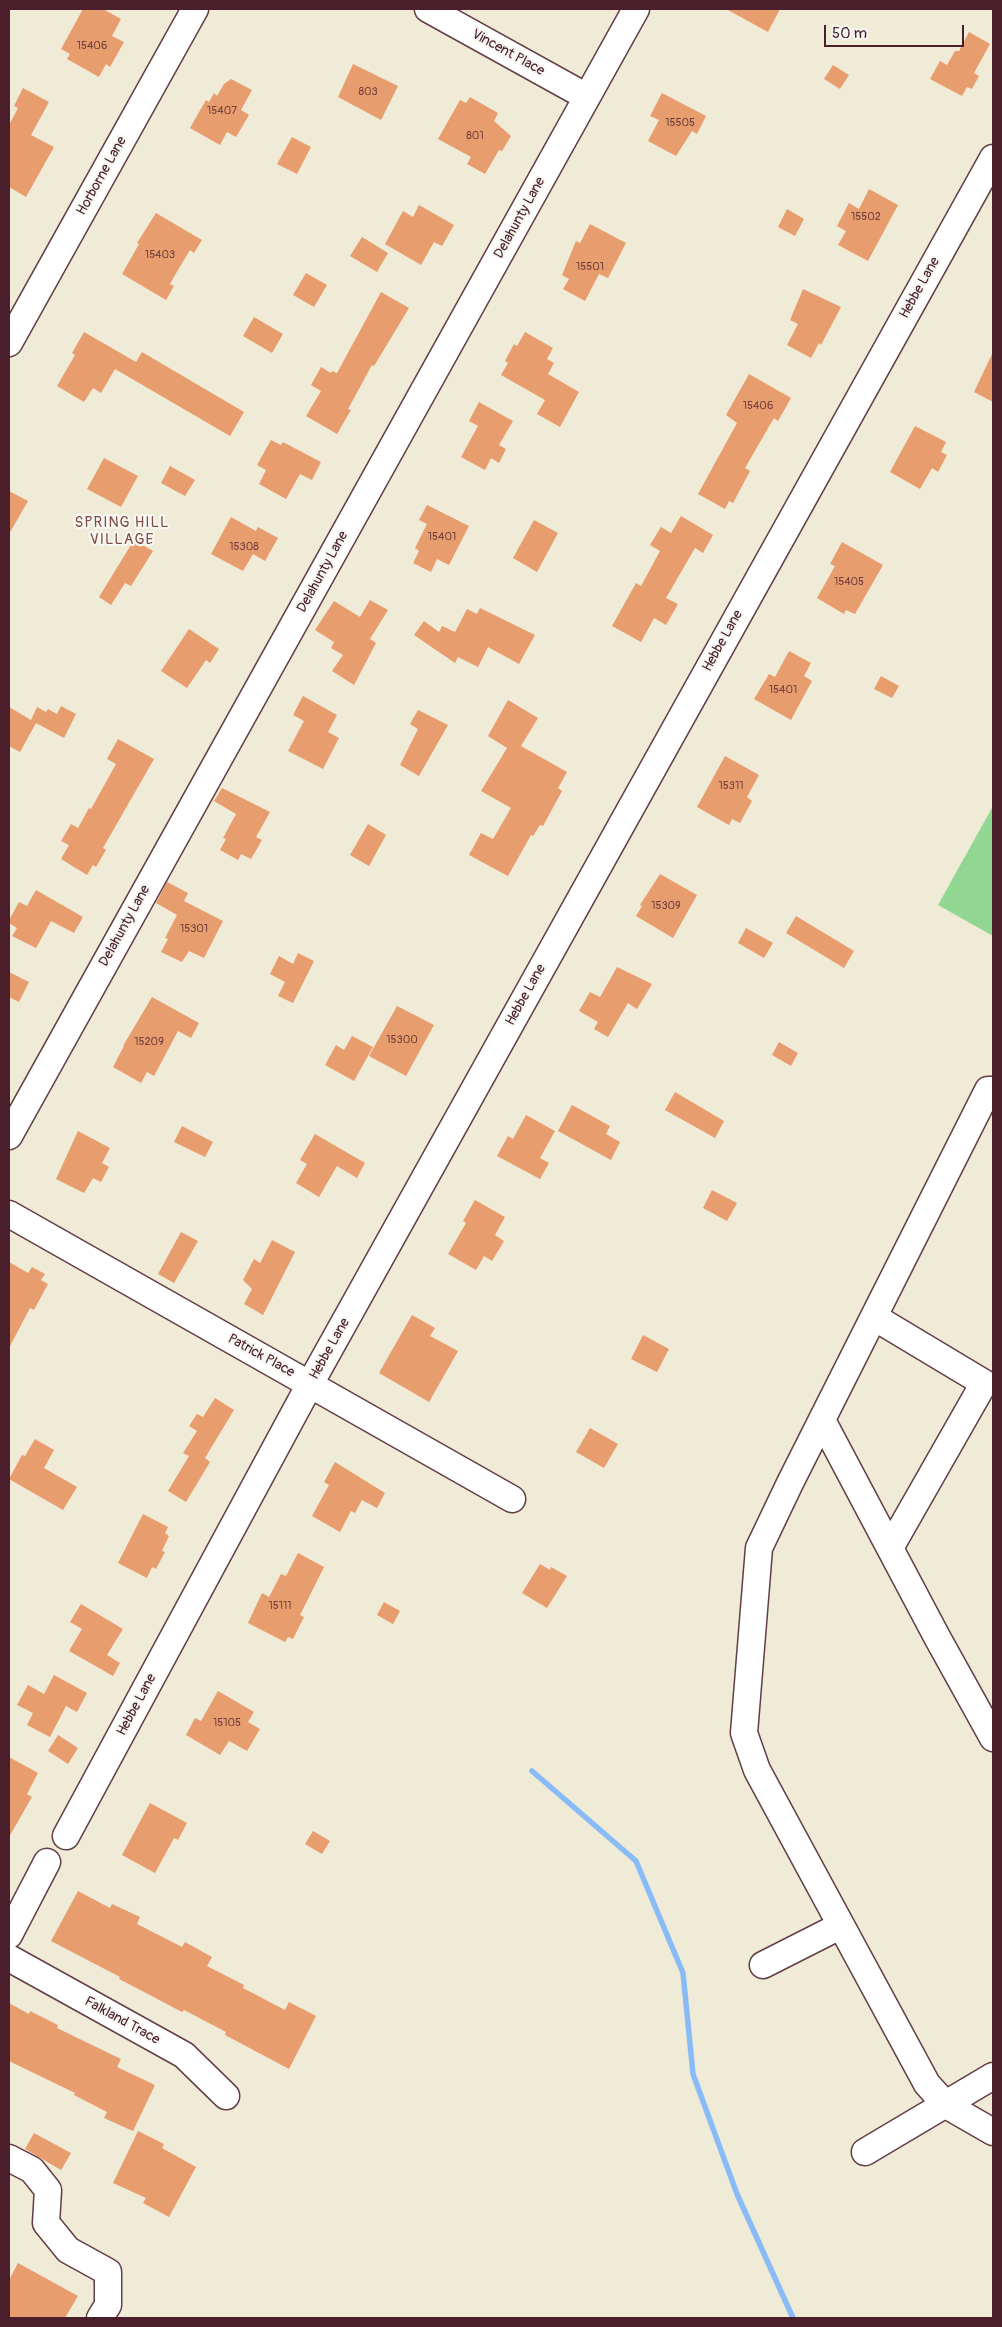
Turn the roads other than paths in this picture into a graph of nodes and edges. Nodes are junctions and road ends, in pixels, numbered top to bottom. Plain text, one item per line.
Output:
1 (195, 9) edge
2 (428, 9) edge
3 (636, 9) edge
4 (588, 97) junction
5 (993, 158) edge
6 (9, 343) edge
7 (993, 1090) edge
8 (9, 1136) edge
9 (9, 1214) edge
10 (874, 1316) junction
11 (310, 1384) junction
12 (822, 1420) junction
13 (512, 1499) dead end
14 (890, 1548) junction
15 (993, 1738) edge
16 (66, 1836) dead end
17 (47, 1862) dead end
18 (840, 1926) junction
19 (9, 1936) edge
20 (9, 1958) edge
21 (763, 1965) dead end
22 (993, 2076) edge
23 (226, 2096) dead end
24 (946, 2105) junction
25 (993, 2132) edge
26 (865, 2152) dead end
27 (9, 2158) edge
28 (100, 2318) edge

1 - 6 street, Horborne Lane
2 - 4 street, Vincent Place
3 - 4 street, Delahunty Lane
4 - 8 street, Delahunty Lane
5 - 11 street, Hebbe Lane
7 - 10 street
9 - 11 street, Patrick Place
10 - 12 street
10 - 14 street
11 - 13 street, Patrick Place
11 - 16 street, Hebbe Lane
12 - 14 street
12 - 18 street
14 - 15 street
17 - 19 street
18 - 21 street
18 - 24 street
20 - 23 street, Falkland Trace
22 - 24 street
24 - 25 street
24 - 26 street
27 - 28 street

